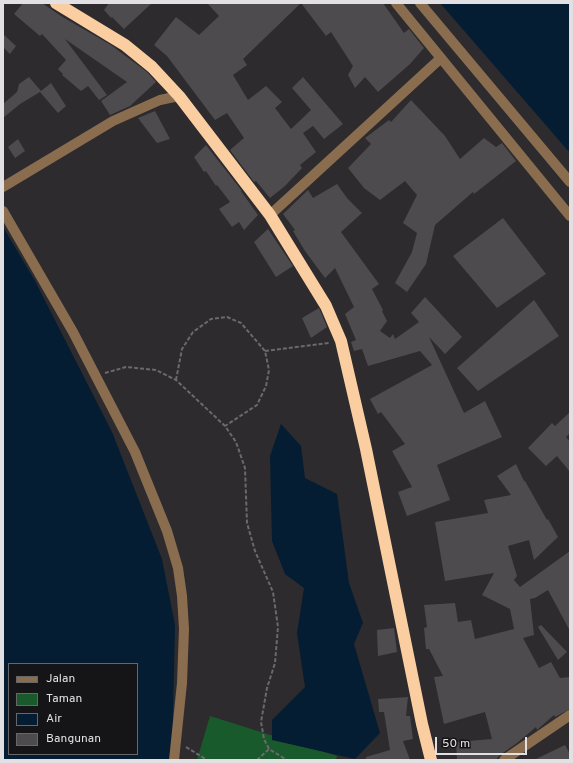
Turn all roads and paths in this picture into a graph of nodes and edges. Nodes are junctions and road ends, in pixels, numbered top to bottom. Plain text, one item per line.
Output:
1 (56, 3) edge
2 (396, 3) edge
3 (420, 3) edge
4 (441, 58) junction
5 (179, 96) junction
6 (570, 182) edge
7 (3, 187) edge
8 (3, 211) edge
9 (270, 215) junction
10 (570, 216) edge
11 (341, 341) junction
12 (265, 351) junction
13 (95, 375) junction
14 (176, 380) junction
15 (225, 426) junction
16 (570, 715) edge
17 (176, 742) junction
18 (269, 749) junction
19 (174, 760) edge
20 (207, 760) edge
21 (257, 760) edge
22 (287, 760) edge
23 (431, 760) edge
24 (504, 760) edge

1 - 5 highway
2 - 4 street
3 - 6 street
4 - 9 street
4 - 10 street
5 - 7 street
5 - 9 highway
8 - 13 street
9 - 11 highway
11 - 12 path
11 - 23 highway
12 - 14 path
12 - 15 path
13 - 14 path
13 - 17 street
14 - 15 path
15 - 18 path
16 - 24 street
17 - 19 street
17 - 20 path
18 - 21 path
18 - 22 path

